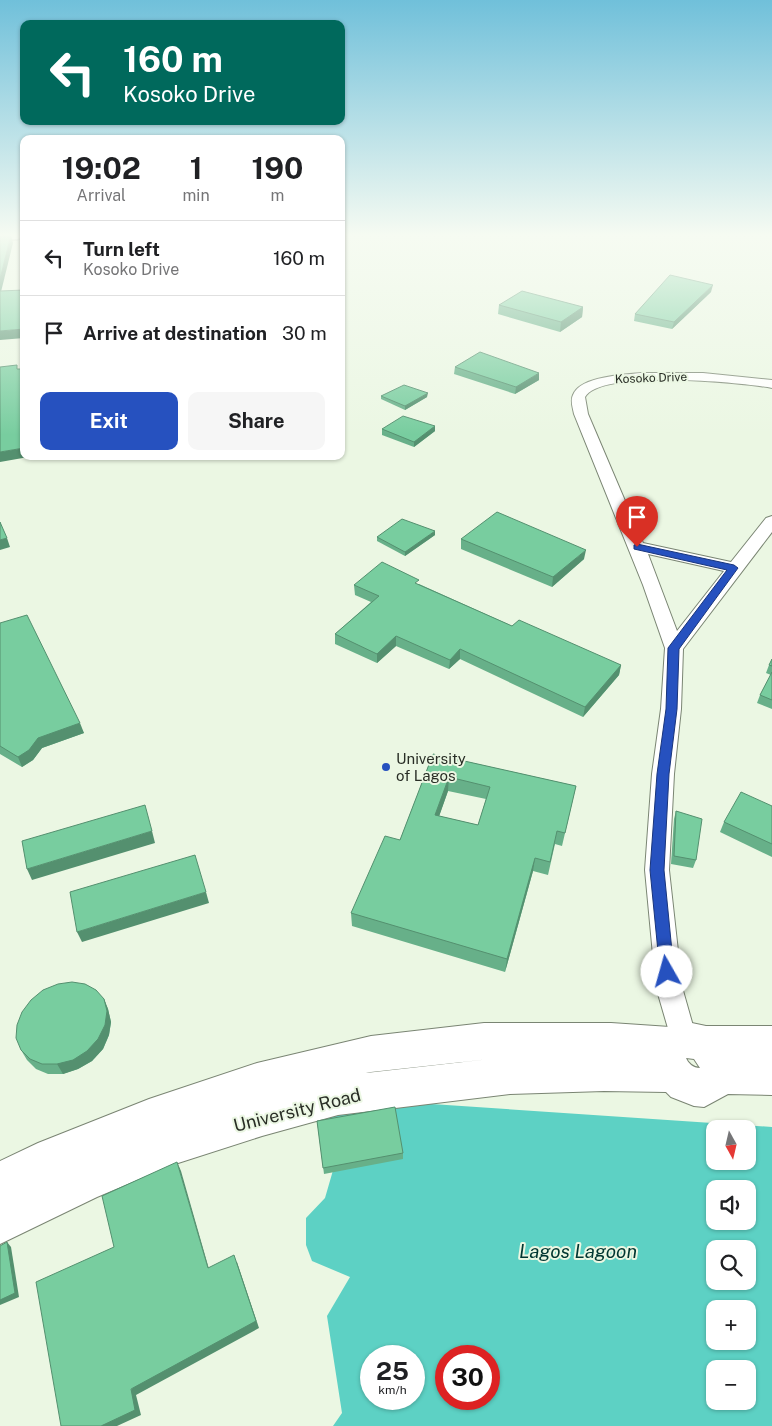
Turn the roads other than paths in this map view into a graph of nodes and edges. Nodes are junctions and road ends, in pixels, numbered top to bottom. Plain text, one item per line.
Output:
1 (772, 384) edge
2 (772, 521) edge
3 (637, 547) junction
4 (734, 568) junction
5 (674, 648) junction
6 (772, 1044) edge
7 (690, 1056) junction
8 (772, 1076) edge
9 (0, 1183) edge
10 (0, 1223) edge

1 - 3 street, Kosoko Drive
2 - 4 street
3 - 4 street
3 - 5 street, Kosoko Drive
4 - 5 street
5 - 7 street, Kosoko Drive
6 - 7 main road, University Road
7 - 8 main road, University Road
7 - 9 main road, University Road
7 - 10 main road, University Road

